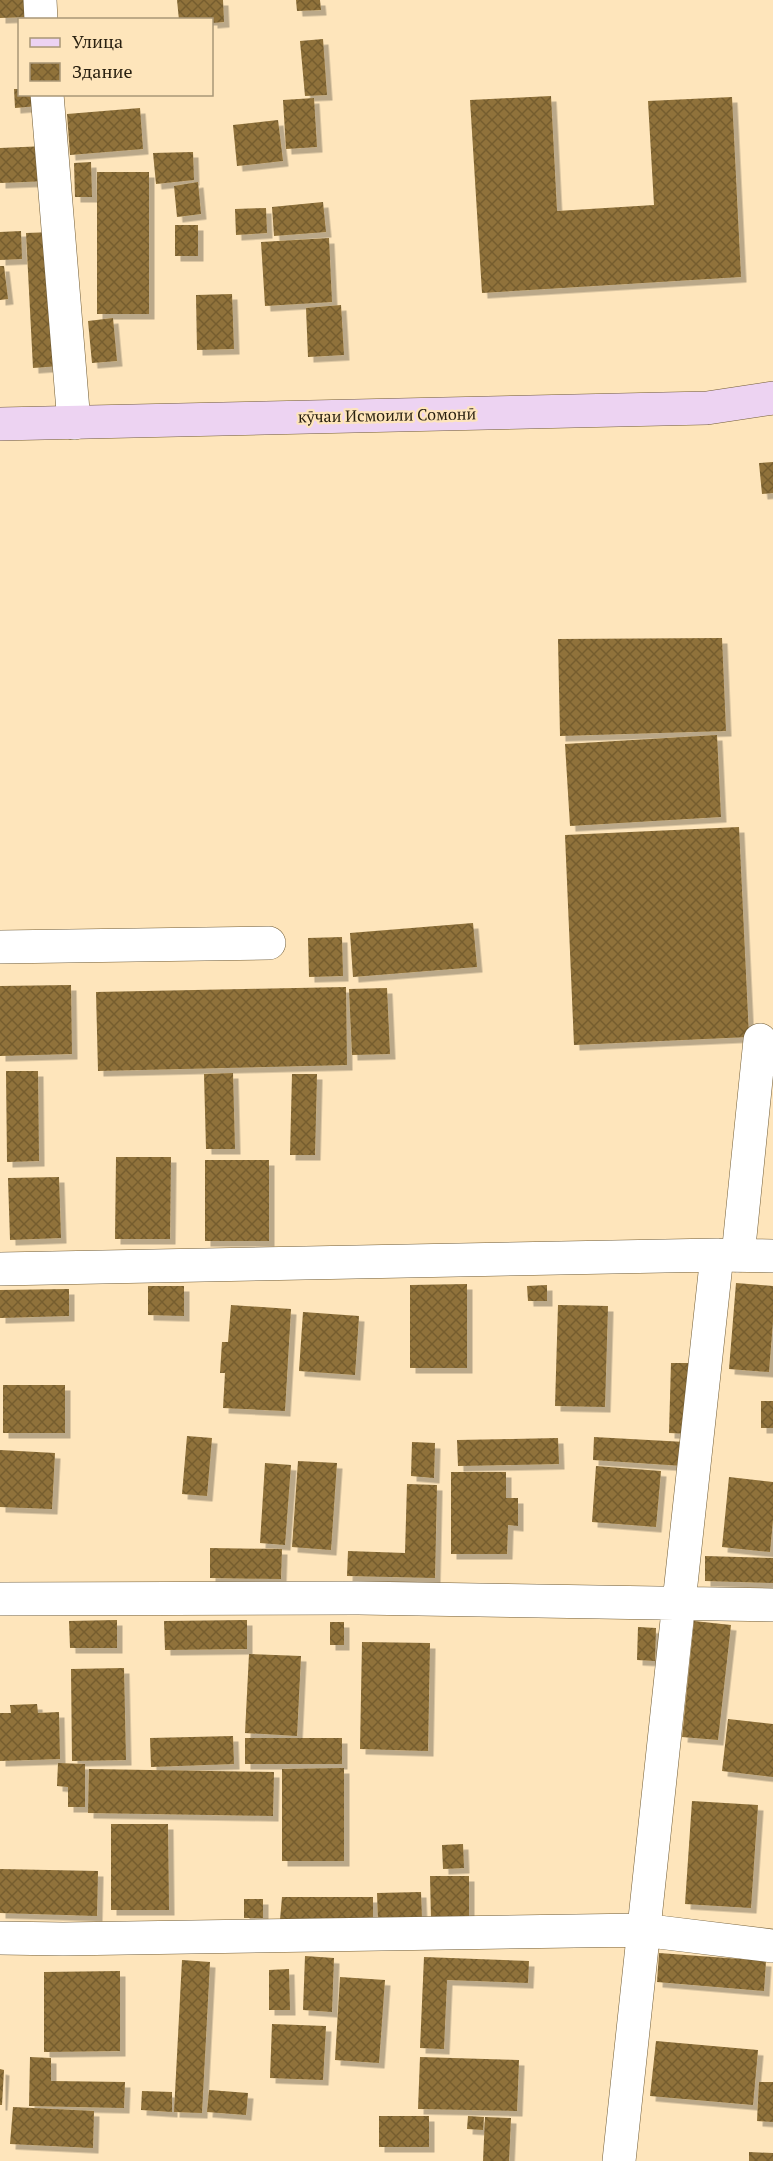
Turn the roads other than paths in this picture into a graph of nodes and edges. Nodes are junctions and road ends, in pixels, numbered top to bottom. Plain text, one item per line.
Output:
1 (40, 0) edge
2 (42, 18) edge
3 (47, 96) edge
4 (773, 398) edge
5 (74, 423) junction
6 (0, 424) edge
7 (269, 943) dead end
8 (0, 947) edge
9 (760, 1040) dead end
10 (728, 1255) junction
11 (773, 1256) edge
12 (0, 1269) edge
13 (0, 1599) edge
14 (680, 1603) junction
15 (773, 1605) edge
16 (642, 1930) junction
17 (0, 1938) edge
18 (773, 1946) edge
19 (619, 2161) edge

1 - 2 street
3 - 5 street
4 - 5 main road, кӯчаи Исмоили Сомонӣ
5 - 6 main road, кӯчаи Исмоили Сомонӣ
7 - 8 street
9 - 10 street
10 - 11 street
10 - 12 street
10 - 14 street
13 - 14 street
14 - 15 street
14 - 16 street
16 - 17 street
16 - 18 street
16 - 19 street

